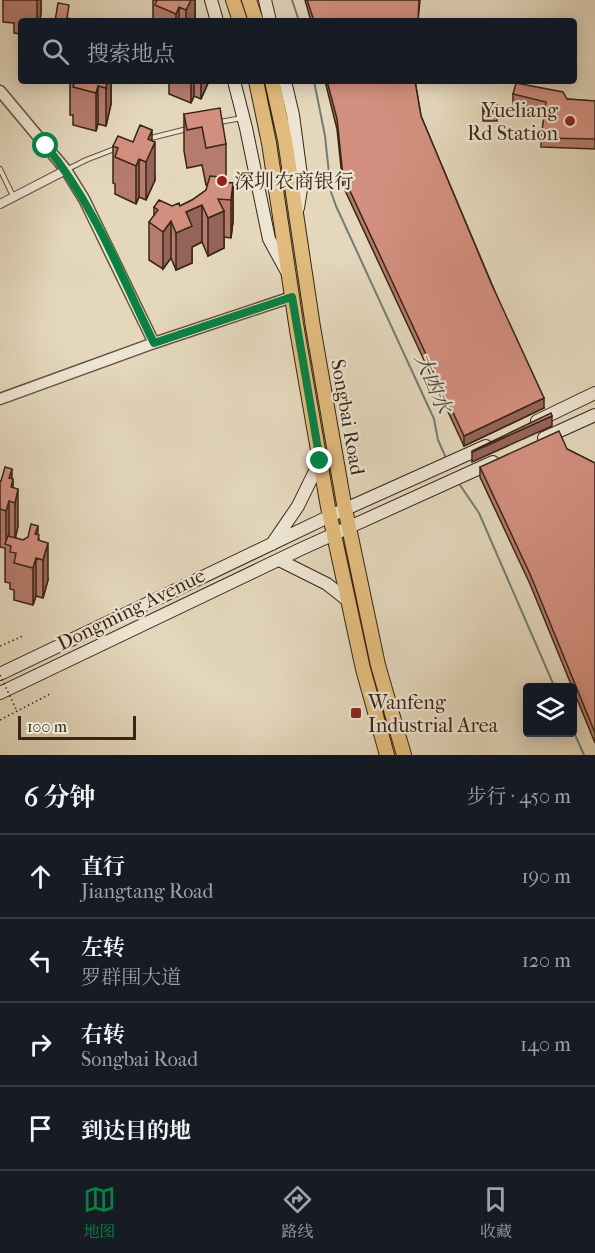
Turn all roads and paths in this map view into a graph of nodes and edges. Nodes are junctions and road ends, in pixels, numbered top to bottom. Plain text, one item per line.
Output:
1 (211, 0) edge
2 (233, 0) edge
3 (249, 0) edge
4 (265, 0) edge
5 (216, 18) edge
6 (239, 18) edge
7 (255, 18) edge
8 (269, 18) edge
9 (235, 84) edge
10 (257, 84) edge
11 (273, 84) edge
12 (286, 84) edge
13 (0, 91) edge
14 (244, 117) junction
15 (215, 123) edge
16 (195, 128) edge
17 (140, 141) edge
18 (120, 147) edge
19 (0, 169) edge
20 (66, 170) junction
21 (14, 198) junction
22 (0, 204) edge
23 (296, 218) junction
24 (290, 278) junction
25 (292, 297) junction
26 (154, 343) junction
27 (595, 393) edge
28 (0, 399) edge
29 (595, 415) edge
30 (525, 427) edge
31 (495, 441) edge
32 (534, 443) edge
33 (503, 457) edge
34 (320, 461) junction
35 (345, 510) junction
36 (330, 516) junction
37 (349, 528) junction
38 (334, 535) junction
39 (271, 545) junction
40 (279, 560) junction
41 (346, 598) junction
42 (23, 636) dead end
43 (0, 646) edge
44 (0, 674) edge
45 (0, 693) edge
46 (50, 694) dead end
47 (16, 711) junction
48 (0, 720) edge
49 (387, 755) edge
50 (404, 755) edge

1 - 5 main road
2 - 6 main road
3 - 7 main road
4 - 8 main road
9 - 14 main road
10 - 24 main road, Songbai Road
11 - 23 main road, Songbai Road
12 - 23 main road
13 - 20 street
14 - 15 lane
14 - 24 main road
16 - 17 lane
18 - 20 lane
19 - 21 lane
20 - 21 street
20 - 26 street
21 - 22 street
23 - 35 main road, Songbai Road
24 - 25 main road, Songbai Road
25 - 26 street
25 - 34 main road, Songbai Road
26 - 28 street
27 - 30 main road
29 - 32 main road
31 - 35 main road, Dongming Avenue
33 - 37 main road, Dongming Avenue
34 - 36 main road, Songbai Road
34 - 39 main road
35 - 36 main road, Dongming Avenue
35 - 37 main road, Songbai Road
36 - 38 main road, Songbai Road
36 - 39 main road, Dongming Avenue
37 - 38 main road, Dongming Avenue
37 - 50 main road, Songbai Road
38 - 40 main road, Dongming Avenue
38 - 41 main road, Songbai Road
39 - 44 main road, Dongming Avenue
40 - 41 main road
40 - 45 main road, Dongming Avenue
41 - 49 main road, Songbai Road
42 - 43 path
44 - 47 path, bridge
46 - 47 path
47 - 48 path

